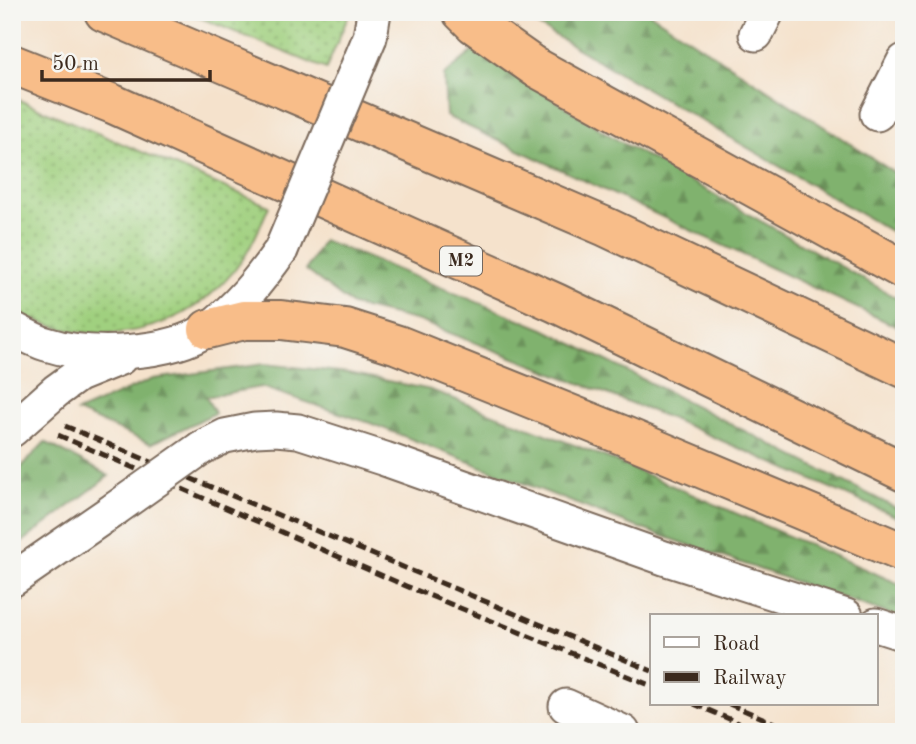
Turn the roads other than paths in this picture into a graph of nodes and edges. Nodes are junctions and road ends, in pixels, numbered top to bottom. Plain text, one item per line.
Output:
1 (104, 12) edge
2 (463, 12) edge
3 (372, 25) edge
4 (904, 61) edge
5 (12, 64) edge
6 (877, 114) dead end
7 (904, 270) edge
8 (12, 328) edge
9 (208, 329) junction
10 (135, 352) junction
11 (904, 368) edge
12 (12, 430) edge
13 (904, 472) edge
14 (904, 553) edge
15 (12, 580) edge
16 (840, 614) edge
17 (878, 626) edge
18 (904, 634) edge
19 (566, 706) dead end
20 (623, 732) edge

1 - 11 highway
2 - 7 highway
3 - 9 street, bridge
4 - 6 street
5 - 13 highway, M2
8 - 10 street
9 - 10 street
9 - 14 highway
10 - 12 street
15 - 16 street, bridge
17 - 18 street
19 - 20 street

